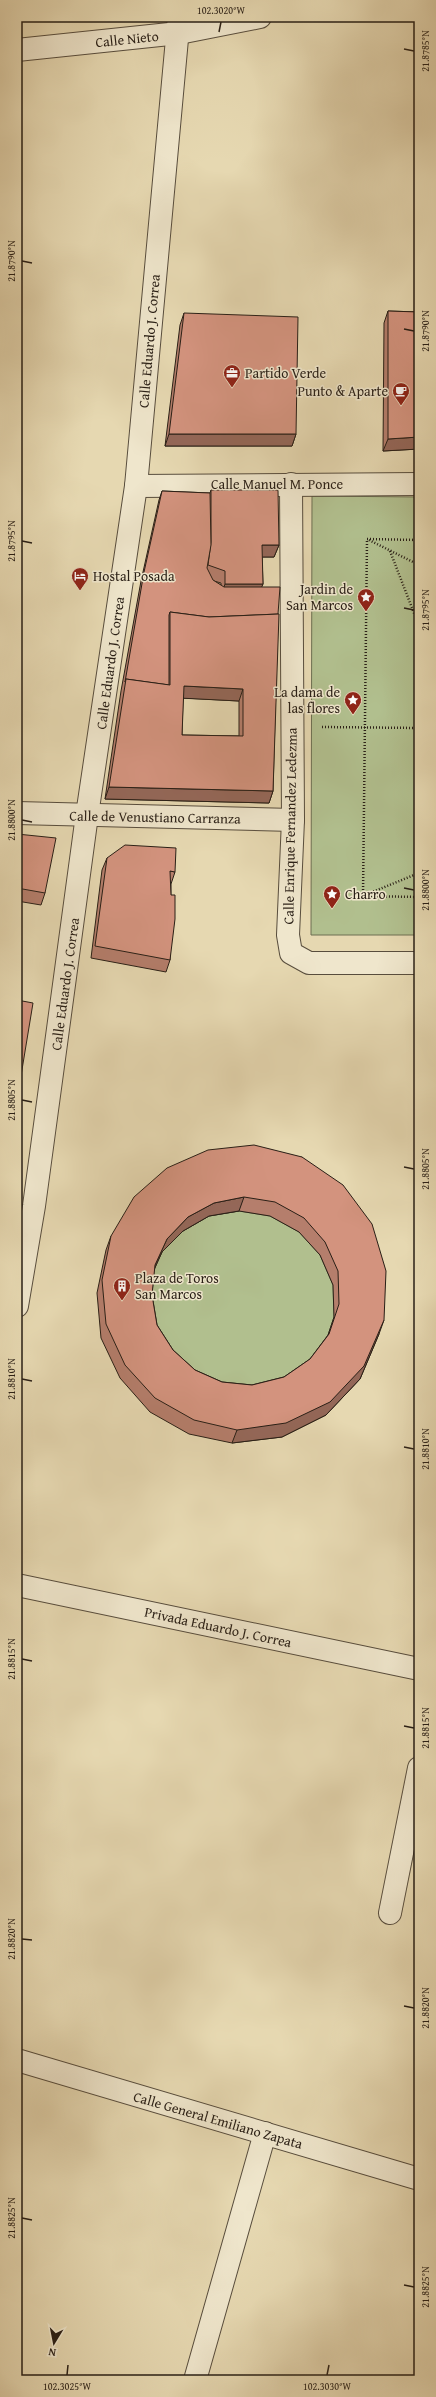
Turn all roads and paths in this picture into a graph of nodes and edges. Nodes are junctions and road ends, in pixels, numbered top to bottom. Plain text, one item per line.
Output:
1 (260, 17) edge
2 (179, 25) edge
3 (17, 50) edge
4 (291, 484) junction
5 (419, 484) edge
6 (136, 486) junction
7 (367, 539) junction
8 (419, 540) edge
9 (390, 550) junction
10 (419, 565) edge
11 (419, 626) edge
12 (293, 727) junction
13 (365, 728) junction
14 (418, 728) edge
15 (419, 748) edge
16 (17, 814) edge
17 (88, 815) junction
18 (293, 820) junction
19 (419, 873) edge
20 (363, 896) junction
21 (419, 897) edge
22 (419, 963) edge
23 (26, 1205) edge
24 (17, 1306) edge
25 (17, 1585) edge
26 (419, 1669) edge
27 (419, 1768) edge
28 (390, 1913) dead end
29 (17, 2060) edge
30 (265, 2134) junction
31 (419, 2179) edge
32 (195, 2380) edge

1 - 2 street, Calle Nieto
2 - 3 street, Calle Nieto
2 - 6 street, Calle Eduardo J. Correa
4 - 5 street, Calle Manuel M. Ponce
4 - 6 street, Calle Manuel M. Ponce
4 - 12 street, Calle Enrique Fernandez Ledezma
6 - 17 street, Calle Eduardo J. Correa
7 - 8 path
7 - 9 path
7 - 13 path
9 - 10 path
9 - 11 path
12 - 13 path
12 - 18 street, Calle Enrique Fernandez Ledezma
13 - 14 path
13 - 20 path
14 - 15 path
16 - 17 street, Calle de Venustiano Carranza
17 - 18 street, Calle de Venustiano Carranza
17 - 23 street, Calle Eduardo J. Correa
18 - 22 street, Calle Enrique Fernandez Ledezma
19 - 20 path
20 - 21 path
23 - 24 street, Calle Eduardo J. Correa
25 - 26 street, Privada Eduardo J. Correa
27 - 28 street
29 - 30 street, Calle General Emiliano Zapata
30 - 31 street, Calle General Emiliano Zapata
30 - 32 street

